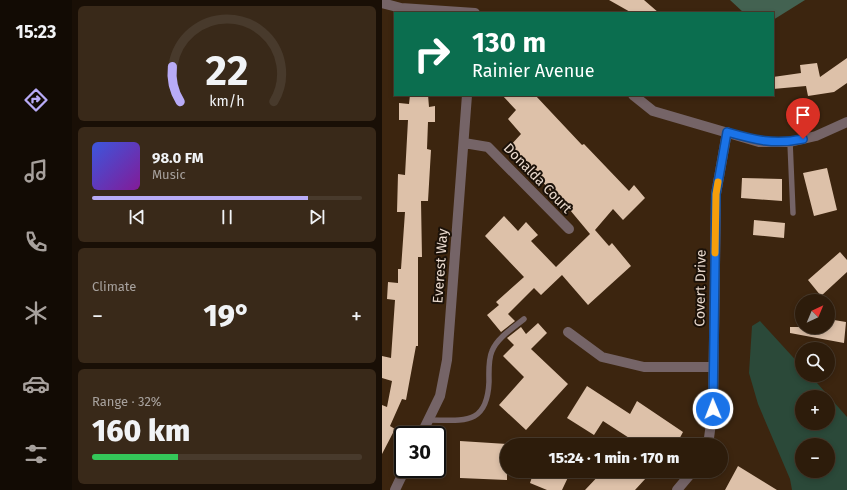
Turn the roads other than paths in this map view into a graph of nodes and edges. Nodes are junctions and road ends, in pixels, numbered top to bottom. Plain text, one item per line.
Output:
1 (382, 3) edge
2 (459, 12) edge
3 (467, 96) edge
4 (634, 96) edge
5 (847, 122) edge
6 (727, 132) junction
7 (790, 142) junction
8 (464, 143) junction
9 (793, 213) dead end
10 (569, 229) dead end
11 (524, 319) dead end
12 (568, 332) dead end
13 (713, 367) junction
14 (428, 420) junction
15 (425, 426) edge
16 (709, 438) edge
17 (401, 478) edge
18 (687, 478) edge
19 (395, 490) edge
20 (677, 490) edge

1 - 2 street
3 - 8 street, Everest Way
4 - 6 street
5 - 7 street
6 - 7 street
6 - 13 street, Covert Drive
7 - 9 lane
8 - 10 street, Donalda Court
8 - 14 street, Everest Way
11 - 14 lane
12 - 13 street
13 - 16 street, Covert Drive
14 - 15 street, Everest Way
17 - 19 street
18 - 20 street

